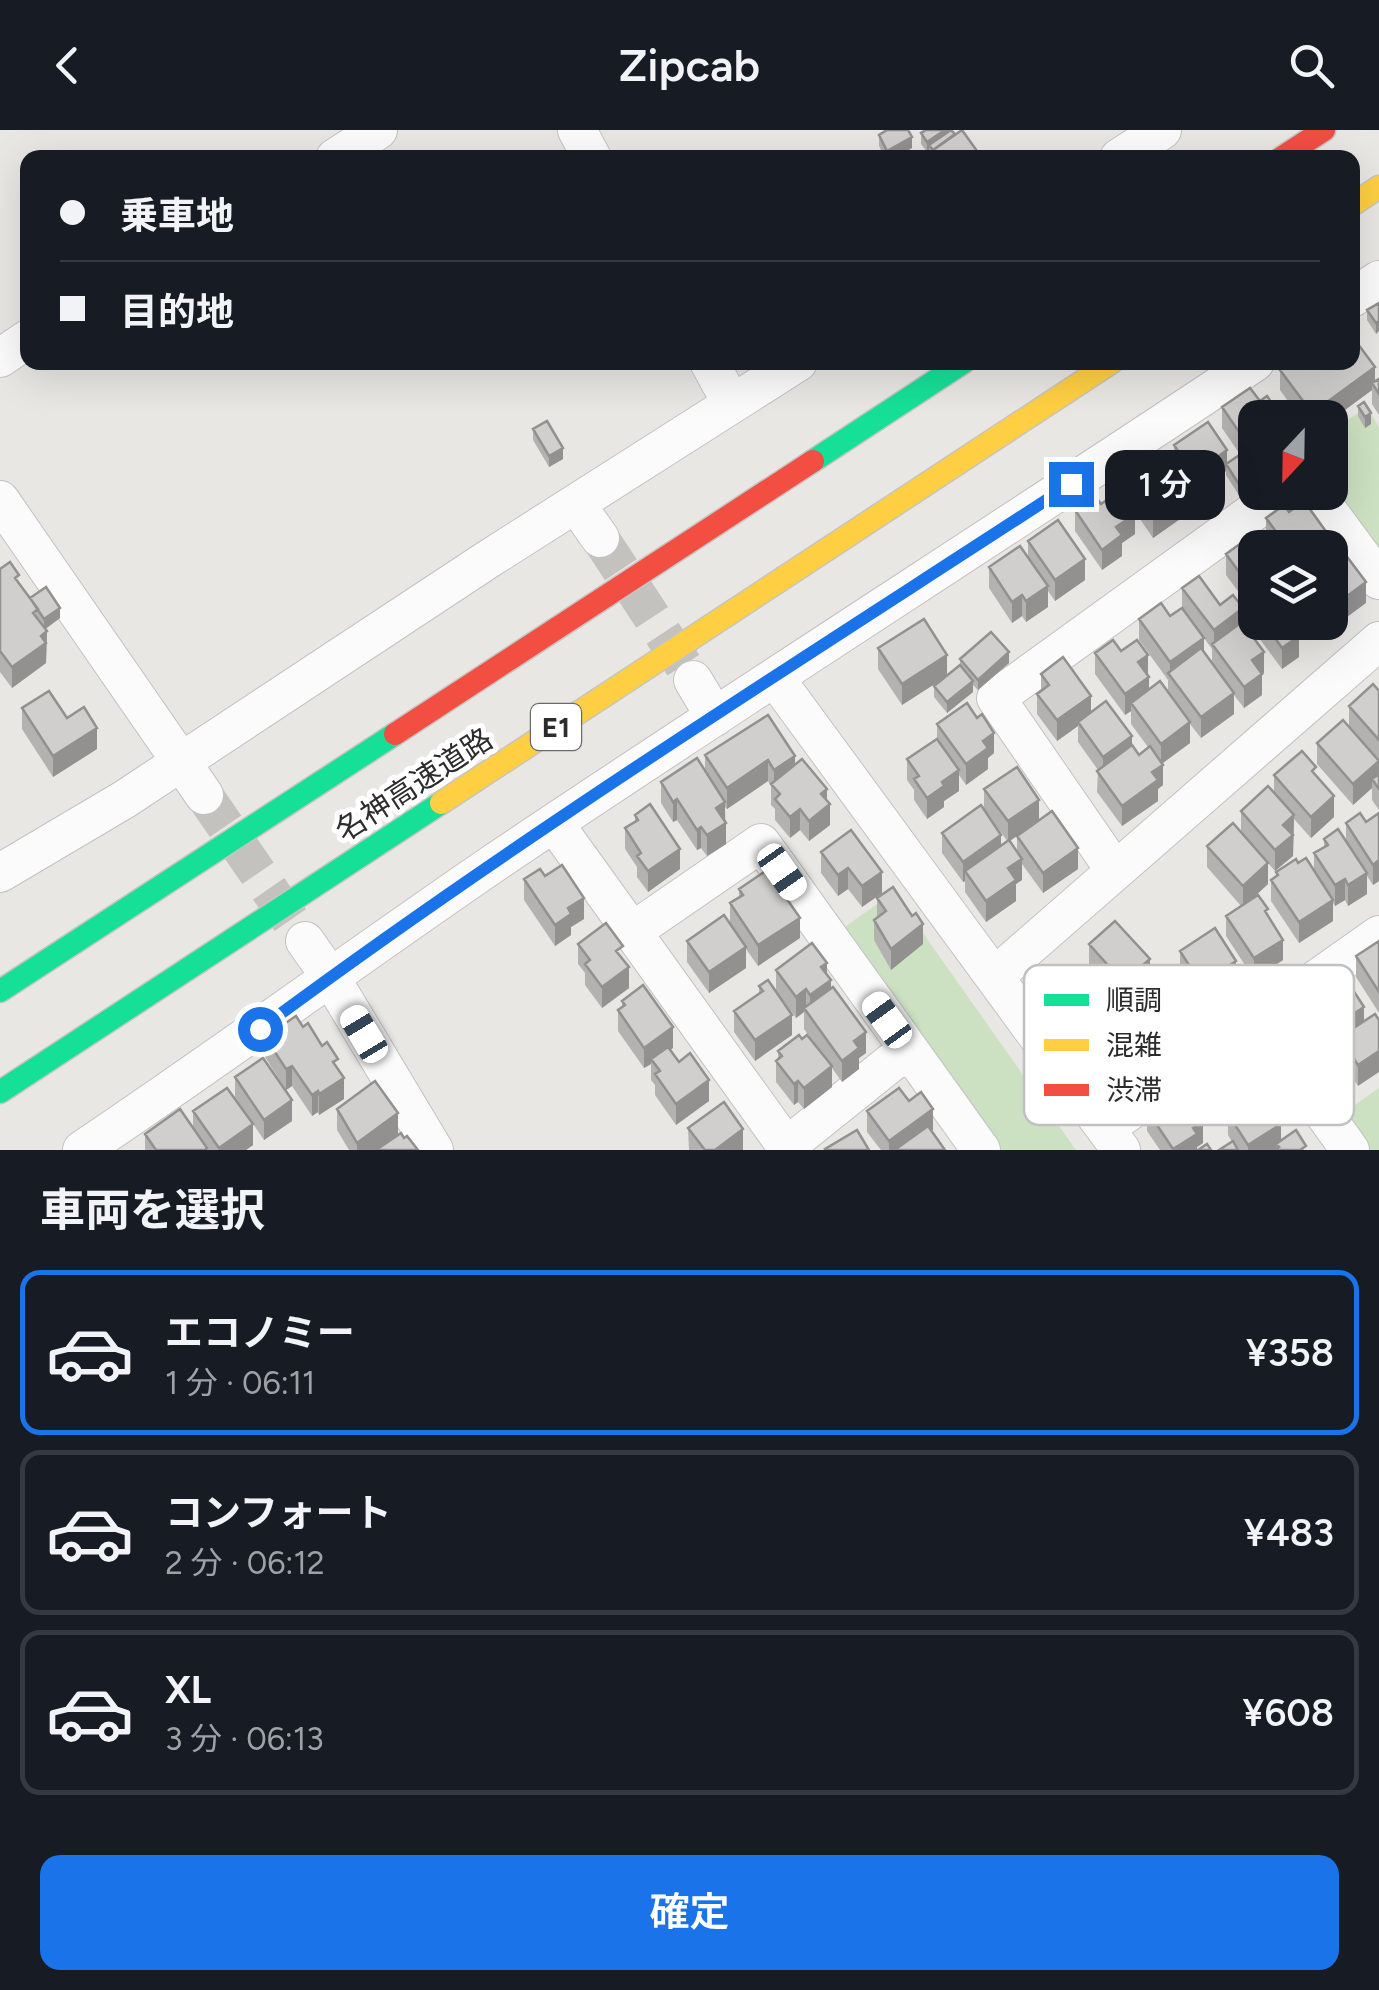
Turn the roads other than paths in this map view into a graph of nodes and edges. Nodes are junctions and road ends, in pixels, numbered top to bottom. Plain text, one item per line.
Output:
1 (378, 130) edge
2 (1162, 130) edge
3 (1324, 130) edge
4 (347, 150) edge
5 (1132, 150) edge
6 (1294, 150) edge
7 (713, 370) edge
8 (785, 370) edge
9 (952, 370) edge
10 (1100, 370) edge
11 (1243, 370) edge
12 (732, 404) junction
13 (0, 500) edge
14 (576, 504) junction
15 (1255, 510) edge
16 (1327, 510) edge
17 (600, 538) tunnel mouth
18 (1379, 580) edge
19 (1379, 641) edge
20 (775, 678) junction
21 (693, 680) tunnel mouth
22 (716, 716) junction
23 (180, 761) junction
24 (204, 795) tunnel mouth
25 (554, 823) junction
26 (1114, 869) junction
27 (0, 873) edge
28 (633, 932) junction
29 (1379, 935) edge
30 (305, 941) tunnel mouth
31 (1336, 965) edge
32 (329, 975) junction
33 (995, 976) junction
34 (0, 990) edge
35 (1024, 1016) edge
36 (908, 1049) junction
37 (0, 1092) edge
38 (1332, 1125) edge
39 (788, 1148) edge
40 (82, 1150) edge
41 (434, 1150) edge
42 (980, 1150) edge
43 (1350, 1150) edge

1 - 4 street
2 - 5 street
3 - 6 highway
7 - 12 street
8 - 12 street
9 - 34 highway, 名神高速道路
10 - 37 highway, 名神高速道路 / E1
11 - 20 street
12 - 14 street
13 - 23 street
14 - 17 street
14 - 23 street
15 - 26 street
16 - 18 street
19 - 26 street
20 - 22 street
20 - 33 street
21 - 22 street
22 - 25 street
23 - 24 street
23 - 27 street
25 - 28 street
25 - 32 street
26 - 33 street
28 - 36 street
28 - 39 street
29 - 31 street
30 - 32 street
32 - 40 street
32 - 41 street
33 - 35 street
36 - 39 street
36 - 42 street
38 - 43 street

